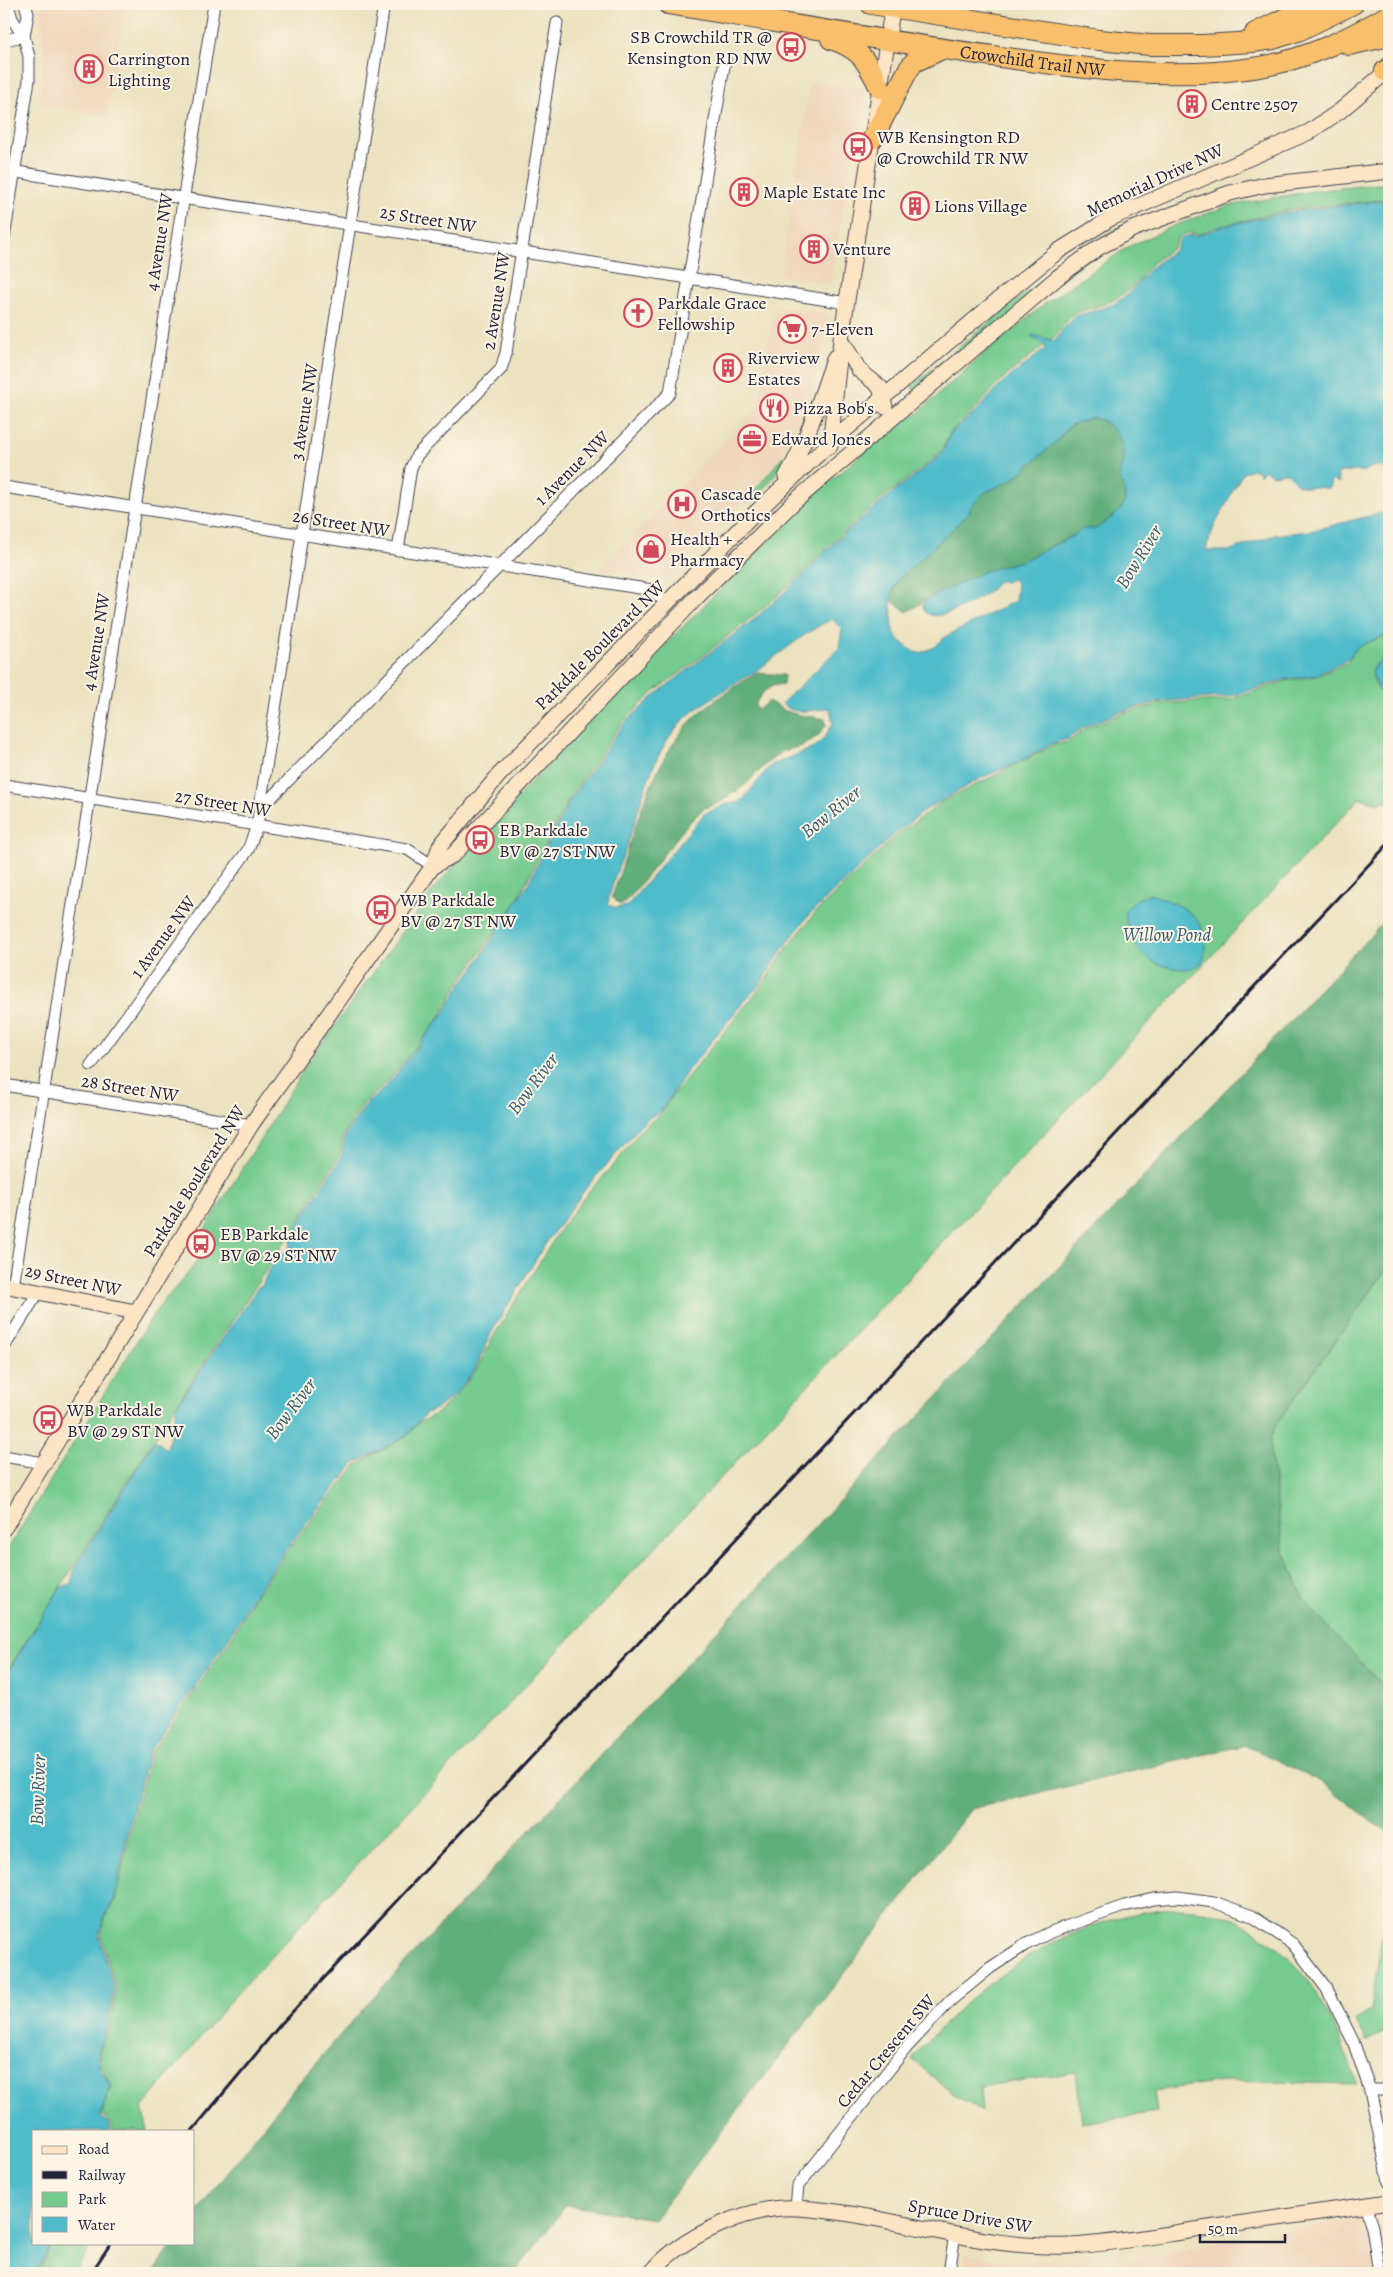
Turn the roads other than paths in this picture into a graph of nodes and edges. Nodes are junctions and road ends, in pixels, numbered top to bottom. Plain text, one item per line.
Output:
1 (8, 4) edge
2 (25, 4) edge
3 (214, 4) edge
4 (384, 4) edge
5 (668, 4) edge
6 (871, 4) edge
7 (950, 4) edge
8 (1314, 4) edge
9 (1353, 4) edge
10 (893, 6) edge
11 (1389, 15) edge
12 (982, 21) junction
13 (557, 23) dead end
14 (784, 23) junction
15 (24, 36) junction
16 (1389, 36) edge
17 (4, 40) edge
18 (888, 41) junction
19 (1234, 42) junction
20 (942, 49) junction
21 (1317, 52) junction
22 (725, 60) dead end
23 (1388, 68) edge
24 (880, 88) junction
25 (873, 138) junction
26 (9, 170) edge
27 (1389, 171) edge
28 (184, 199) junction
29 (351, 224) junction
30 (4, 238) edge
31 (522, 250) junction
32 (691, 277) junction
33 (847, 303) junction
34 (841, 339) junction
35 (909, 377) junction
36 (872, 380) junction
37 (884, 398) junction
38 (880, 428) junction
39 (831, 442) junction
40 (827, 473) junction
41 (4, 487) edge
42 (778, 490) junction
43 (135, 508) junction
44 (302, 534) junction
45 (398, 550) junction
46 (501, 566) junction
47 (667, 604) junction
48 (4, 785) edge
49 (89, 799) junction
50 (261, 808) junction
51 (257, 826) junction
52 (433, 866) junction
53 (91, 1065) dead end
54 (4, 1085) edge
55 (44, 1091) junction
56 (251, 1125) junction
57 (8, 1286) edge
58 (39, 1291) junction
59 (135, 1312) junction
60 (4, 1347) edge
61 (4, 1456) edge
62 (43, 1463) junction
63 (4, 1528) edge
64 (1370, 2090) junction
65 (1389, 2090) edge
66 (1389, 2181) edge
67 (1389, 2202) edge
68 (1364, 2206) junction
69 (796, 2207) junction
70 (955, 2234) junction
71 (651, 2273) edge
72 (949, 2273) edge
73 (1379, 2273) edge

1 - 15 street
2 - 15 street
3 - 28 street, 4 Avenue NW
4 - 29 street, 3 Avenue NW
5 - 14 highway, Crowchild Trail NW
6 - 10 highway, Crowchild Trail NW
7 - 12 highway
8 - 19 highway
9 - 19 highway, Crowchild Trail NW
10 - 12 highway, Crowchild Trail NW
10 - 18 main road
11 - 21 highway, Crowchild Trail NW
12 - 19 highway, Crowchild Trail NW
13 - 31 street, 2 Avenue NW
14 - 18 highway, Crowchild Trail NW
14 - 24 highway
15 - 17 street
15 - 26 street
16 - 21 highway
18 - 20 highway, Crowchild Trail NW
18 - 24 main road
20 - 21 highway, Crowchild Trail NW
20 - 25 highway
22 - 32 street, 1 Avenue NW
23 - 35 main road, Memorial Drive NW
24 - 25 main road
25 - 33 main road
26 - 28 street, 25 Street NW
26 - 30 street
27 - 38 main road, Memorial Drive NW
28 - 29 street, 25 Street NW
28 - 43 street, 4 Avenue NW
29 - 31 street, 25 Street NW
29 - 44 street, 3 Avenue NW
31 - 32 street, 25 Street NW
31 - 45 street, 2 Avenue NW
32 - 33 street, 25 Street NW
32 - 46 street, 1 Avenue NW
33 - 34 main road
34 - 36 main road
34 - 39 main road
34 - 42 main road
35 - 36 main road
35 - 37 main road, Memorial Drive NW
36 - 37 main road
37 - 38 main road
37 - 39 main road, Memorial Drive NW
38 - 40 main road, Memorial Drive NW
39 - 40 main road
39 - 42 main road, Parkdale Boulevard NW
40 - 52 main road, Parkdale Boulevard NW
41 - 43 street, 26 Street NW
42 - 47 main road, Parkdale Boulevard NW
43 - 44 street, 26 Street NW
43 - 49 street, 4 Avenue NW
44 - 45 street, 26 Street NW
44 - 50 street, 3 Avenue NW
45 - 46 street, 26 Street NW
46 - 47 street, 26 Street NW
46 - 50 street, 1 Avenue NW
47 - 52 main road, Parkdale Boulevard NW
48 - 49 street, 27 Street NW
49 - 51 street, 27 Street NW
49 - 55 street, 4 Avenue NW
50 - 51 street, 3 Avenue NW
51 - 52 street, 27 Street NW
51 - 53 street, 1 Avenue NW
52 - 56 main road, Parkdale Boulevard NW
54 - 55 street, 28 Street NW
55 - 56 street, 28 Street NW
55 - 57 street, 4 Avenue NW
56 - 59 main road, Parkdale Boulevard NW
57 - 58 main road, 29 Street NW
58 - 59 main road, 29 Street NW
58 - 60 street
59 - 62 main road, Parkdale Boulevard NW
61 - 62 street
62 - 63 main road, Parkdale Boulevard NW
64 - 65 street
64 - 66 street, Cedar Crescent SW
64 - 69 street, Cedar Crescent SW
67 - 68 main road, Spruce Drive SW
68 - 70 main road, Spruce Drive SW
68 - 73 street
69 - 70 main road, Spruce Drive SW
69 - 71 main road, Spruce Drive SW
70 - 72 street

